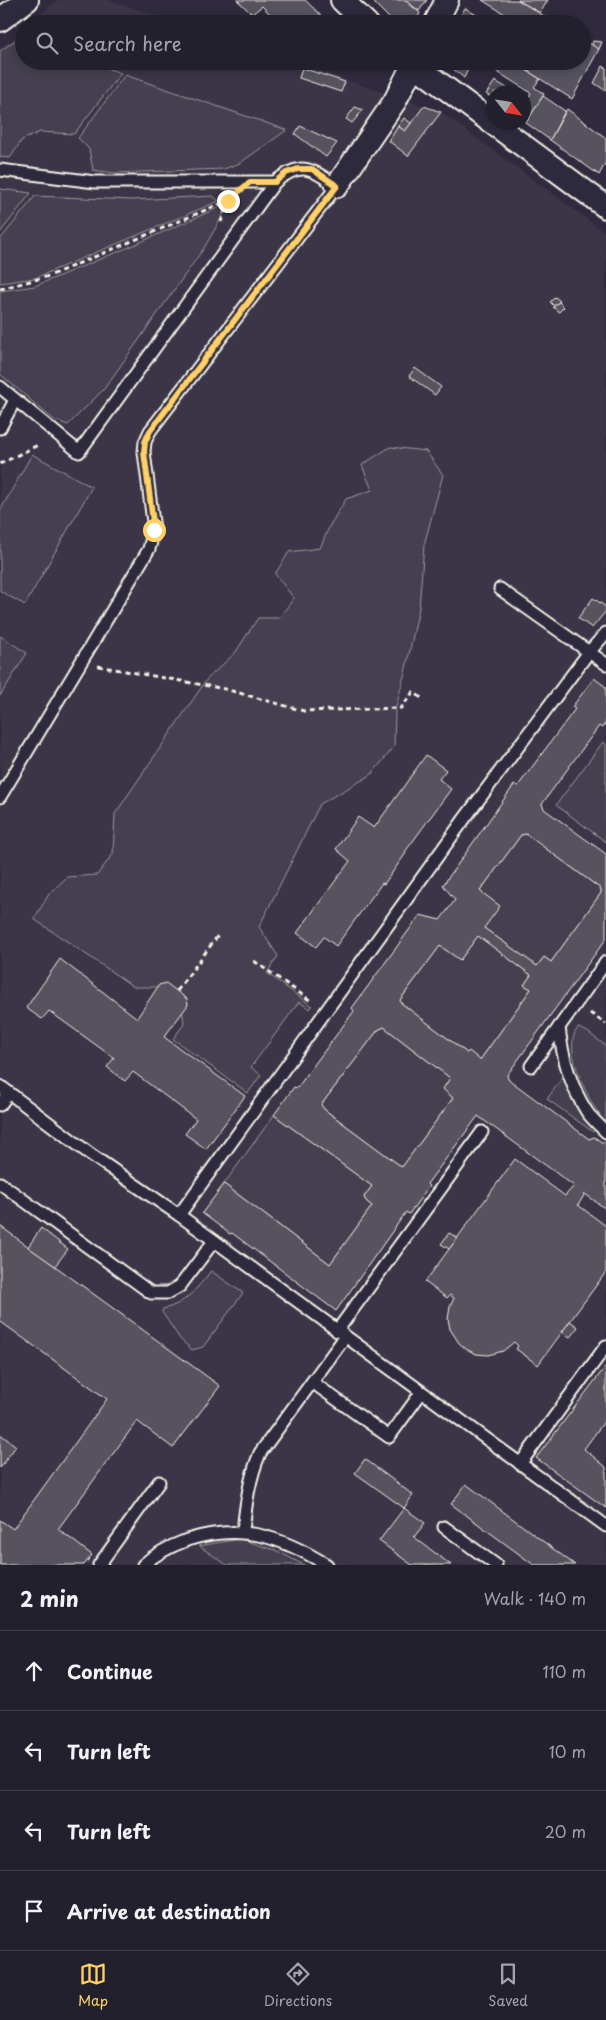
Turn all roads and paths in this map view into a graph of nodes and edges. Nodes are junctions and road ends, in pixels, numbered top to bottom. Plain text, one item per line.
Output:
1 (27, 0) edge
2 (342, 0) edge
3 (447, 0) edge
4 (358, 15) edge
5 (440, 15) edge
6 (0, 20) edge
7 (409, 70) edge
8 (424, 70) edge
9 (0, 170) edge
10 (250, 182) junction
11 (275, 182) junction
12 (337, 186) junction
13 (606, 207) edge
14 (0, 289) edge
15 (0, 387) edge
16 (15, 400) junction
17 (0, 428) edge
18 (43, 443) dead end
19 (0, 464) edge
20 (500, 590) dead end
21 (606, 633) edge
22 (589, 652) junction
23 (84, 659) junction
24 (606, 664) edge
25 (423, 699) dead end
26 (0, 797) edge
27 (219, 934) dead end
28 (254, 960) dead end
29 (606, 962) edge
30 (176, 991) dead end
31 (326, 1012) junction
32 (559, 1027) junction
33 (531, 1066) dead end
34 (4, 1090) edge
35 (0, 1105) edge
36 (482, 1132) dead end
37 (606, 1132) edge
38 (0, 1183) edge
39 (179, 1215) junction
40 (214, 1241) junction
41 (341, 1334) junction
42 (606, 1346) edge
43 (312, 1382) junction
44 (421, 1393) junction
45 (520, 1464) junction
46 (159, 1482) dead end
47 (606, 1526) edge
48 (444, 1527) dead end
49 (243, 1531) junction
50 (99, 1565) edge
51 (143, 1565) edge
52 (327, 1565) edge
53 (496, 1565) edge

1 - 6 street
2 - 4 street
3 - 5 street
7 - 12 street
8 - 13 street
9 - 10 lane
10 - 11 lane
10 - 14 path
11 - 12 lane
11 - 16 lane
12 - 23 lane
15 - 16 lane
16 - 17 lane
18 - 19 path
20 - 22 lane
21 - 22 lane
22 - 24 lane
22 - 31 lane
23 - 25 path
23 - 26 lane
27 - 30 path
28 - 31 path
29 - 32 lane
31 - 39 lane
32 - 33 lane
32 - 37 lane
34 - 35 lane
34 - 39 lane
36 - 41 lane
38 - 40 lane
39 - 40 lane
40 - 41 lane
41 - 43 lane
41 - 44 lane
42 - 45 lane
43 - 44 lane
43 - 49 lane
44 - 45 lane
45 - 47 lane
46 - 50 lane
48 - 53 lane
49 - 51 lane
49 - 52 lane

